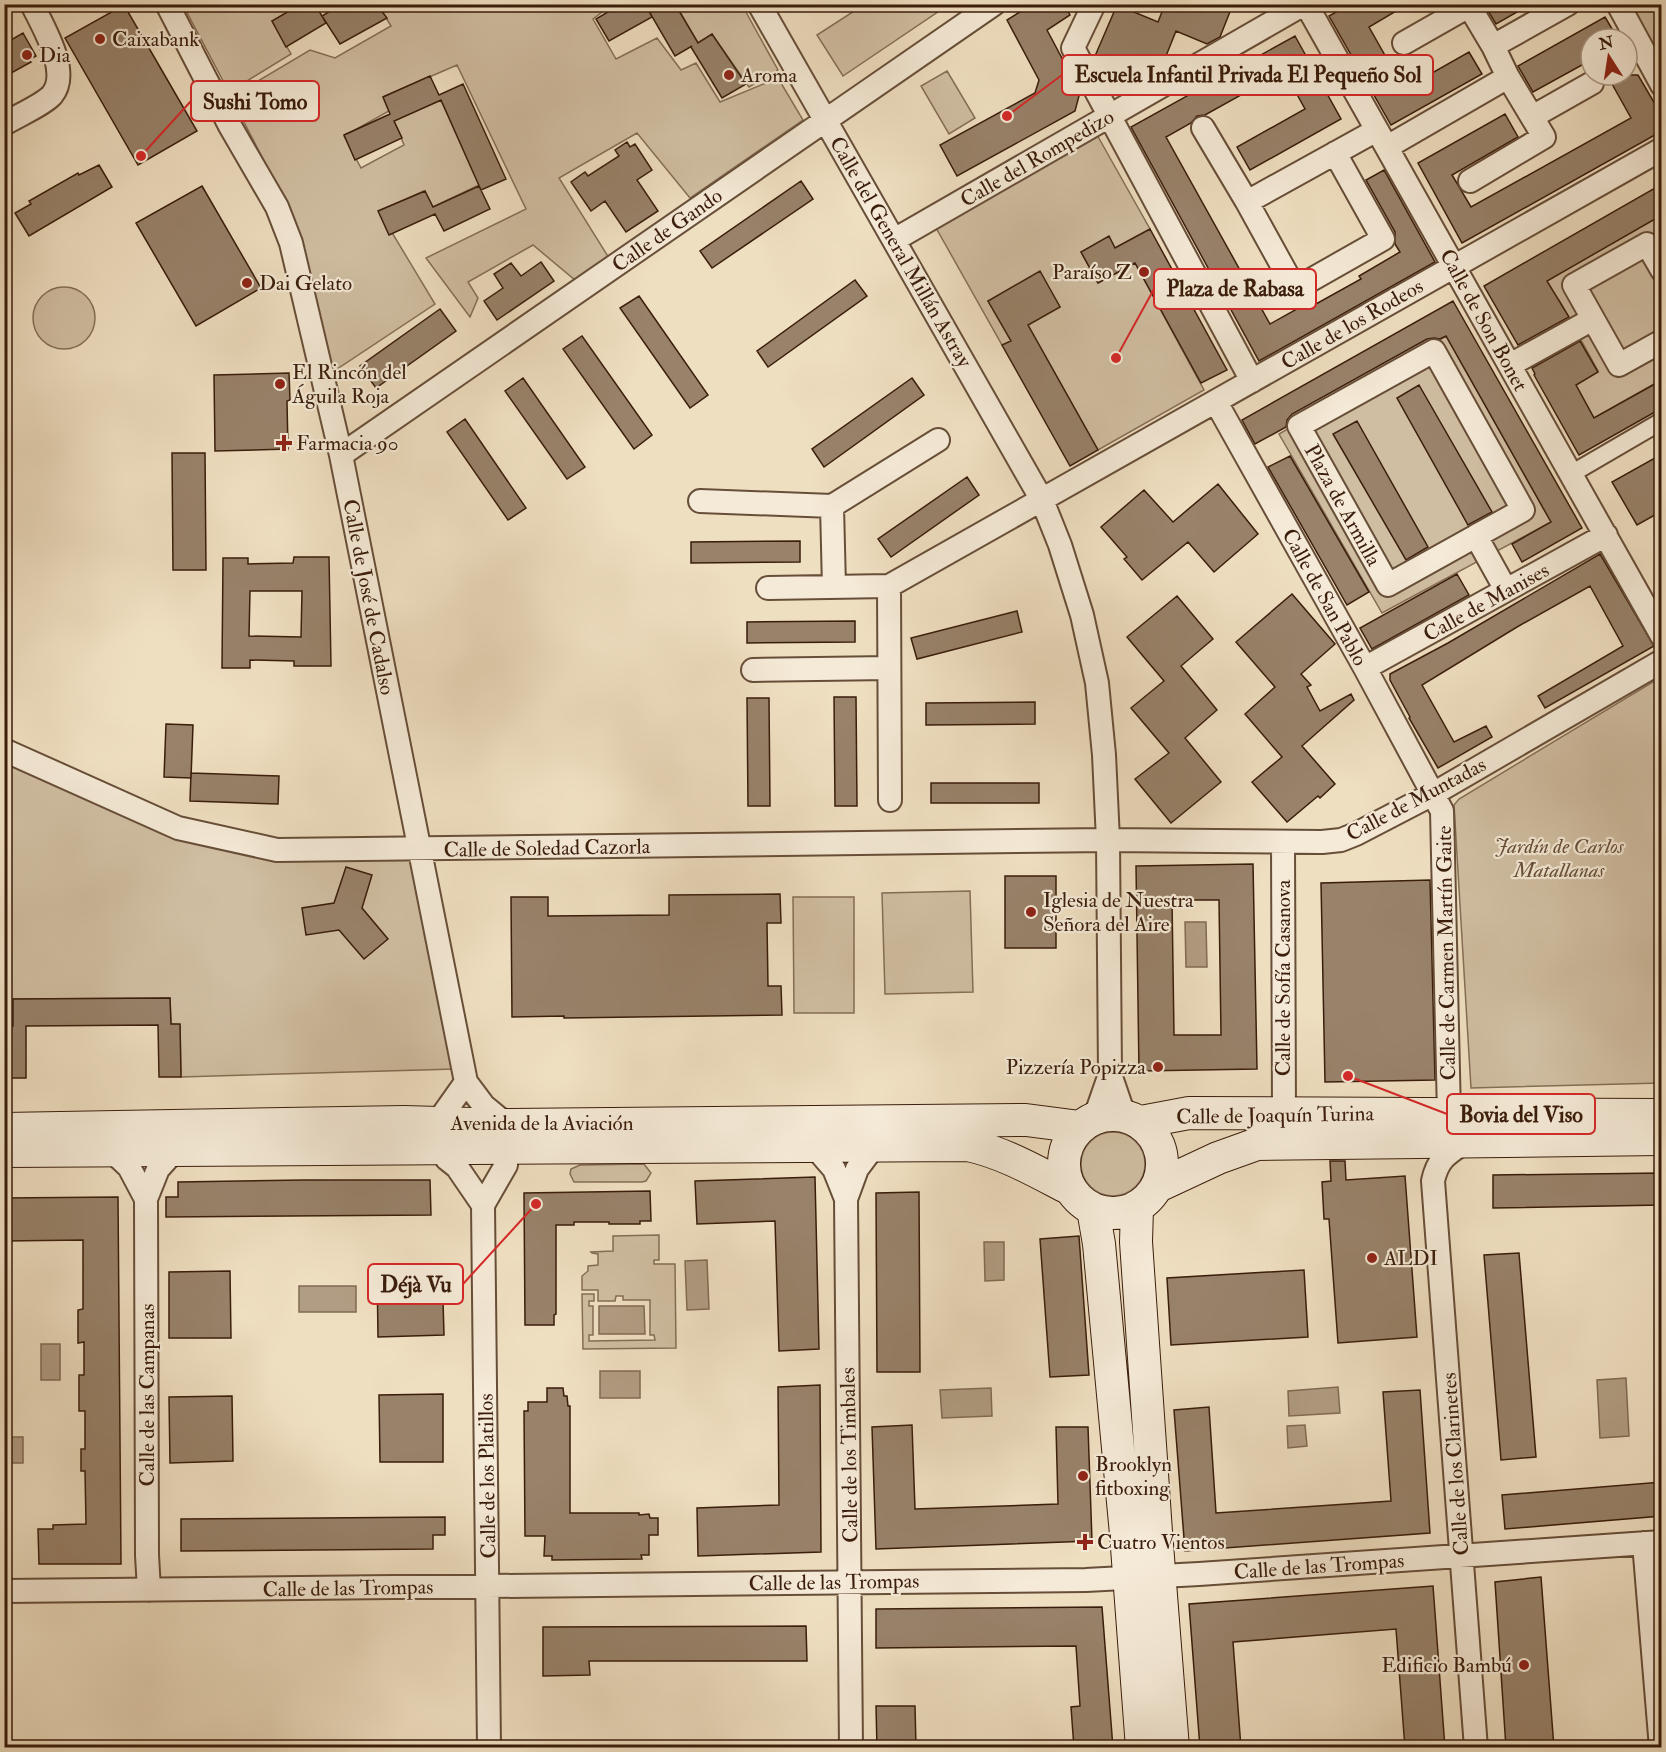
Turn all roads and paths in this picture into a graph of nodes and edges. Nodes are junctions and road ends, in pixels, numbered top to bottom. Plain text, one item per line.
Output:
1 (32, 4) edge
2 (167, 4) edge
3 (759, 4) edge
4 (994, 4) edge
5 (1094, 4) edge
6 (1305, 4) edge
7 (1569, 4) edge
8 (1618, 4) edge
9 (1469, 5) edge
10 (1404, 43) dead end
11 (1493, 46) junction
12 (1508, 77) junction
13 (1662, 85) edge
14 (1585, 87) edge
15 (1109, 117) junction
16 (1532, 117) junction
17 (826, 120) junction
18 (4, 124) edge
19 (1203, 129) dead end
20 (1382, 139) junction
21 (1662, 149) edge
22 (1335, 153) junction
23 (1470, 182) dead end
24 (1246, 202) junction
25 (894, 240) junction
26 (1454, 266) junction
27 (1662, 270) edge
28 (1593, 319) junction
29 (1662, 341) edge
30 (1510, 365) junction
31 (1252, 381) junction
32 (1216, 402) junction
33 (1662, 421) edge
34 (938, 440) dead end
35 (341, 455) junction
36 (1571, 474) junction
37 (1042, 500) junction
38 (700, 501) dead end
39 (832, 506) junction
40 (1606, 535) junction
41 (1476, 536) junction
42 (889, 586) junction
43 (834, 587) junction
44 (768, 588) dead end
45 (1506, 590) junction
46 (1662, 636) edge
47 (1662, 661) edge
48 (889, 668) junction
49 (1365, 668) junction
50 (753, 670) dead end
51 (4, 750) edge
52 (1433, 794) junction
53 (890, 800) dead end
54 (1108, 840) junction
55 (1282, 843) junction
56 (419, 849) junction
57 (466, 1082) junction
58 (1284, 1113) junction
59 (1662, 1114) edge
60 (1449, 1115) junction
61 (1110, 1120) junction
62 (4, 1129) edge
63 (1662, 1139) edge
64 (1468, 1140) junction
65 (1397, 1141) junction
66 (875, 1145) junction
67 (444, 1146) junction
68 (507, 1146) junction
69 (814, 1146) junction
70 (176, 1149) junction
71 (4, 1151) edge
72 (112, 1151) junction
73 (1433, 1181) junction
74 (1070, 1189) junction
75 (1147, 1196) junction
76 (146, 1199) junction
77 (846, 1199) junction
78 (483, 1205) junction
79 (1093, 1209) junction
80 (1653, 1542) edge
81 (1462, 1556) junction
82 (1144, 1577) junction
83 (850, 1582) junction
84 (488, 1586) junction
85 (149, 1590) junction
86 (4, 1591) edge
87 (1661, 1719) edge
88 (489, 1748) edge
89 (851, 1748) edge
90 (1142, 1748) edge
91 (1173, 1748) edge
92 (1476, 1748) edge
93 (1661, 1748) edge

1 - 18 street
2 - 35 street, Calle de José de Cadalso
3 - 17 street, Calle del General Millán Astray
4 - 17 street, Calle de Gando
5 - 15 street
6 - 15 street, Calle del Rompedizo
6 - 20 street, Calle de Son Bonet
7 - 11 street
8 - 13 street
9 - 10 street
9 - 11 street
11 - 12 street
12 - 16 street
12 - 20 street
14 - 16 street
15 - 25 street, Calle del Rompedizo
15 - 31 street
16 - 23 street
17 - 25 street, Calle del General Millán Astray
17 - 35 street, Calle de Gando
19 - 24 street
20 - 22 street
20 - 26 street, Calle de Son Bonet
21 - 26 street, Calle de los Rodeos
22 - 24 street
22 - 24 street
25 - 37 street, Calle del General Millán Astray
26 - 30 street, Calle de Son Bonet
26 - 31 street, Calle de los Rodeos
27 - 28 street
28 - 29 street
28 - 30 street
30 - 36 street, Calle de Son Bonet
31 - 32 street, Calle de los Rodeos
32 - 37 street, Calle de los Rodeos
32 - 49 street, Calle de San Pablo
33 - 36 street
34 - 39 street
35 - 56 street, Calle de José de Cadalso
36 - 40 street, Calle de Son Bonet
37 - 42 street
37 - 54 street, Calle del General Millán Astray
38 - 39 street
39 - 43 street
40 - 45 street, Calle de Manises
40 - 46 street, Calle de Son Bonet
41 - 41 street, Plaza de Armilla
41 - 45 street
42 - 43 street
42 - 48 street
43 - 44 street
45 - 49 street, Calle de Manises
47 - 52 street, Calle de Muntadas
48 - 50 street
48 - 53 street
49 - 52 street, Calle de San Pablo
51 - 56 street, Calle de Soledad Cazorla
52 - 55 street, Calle de Muntadas
52 - 60 street, Calle de Carmen Martín Gaite
54 - 55 street, Calle de Muntadas
54 - 56 street, Calle de Soledad Cazorla
54 - 61 street, Calle del General Millán Astray
55 - 58 street, Calle de Sofía Casanova
56 - 57 street, Calle de José de Cadalso
57 - 67 street
57 - 68 street, Calle de José de Cadalso
58 - 60 main road, Calle de Joaquín Turina
58 - 61 main road, Calle de Joaquín Turina
59 - 60 main road, Calle de Joaquín Turina
61 - 68 main road, Avenida de la Aviación
61 - 74 main road
61 - 75 main road
62 - 67 main road, Avenida de la Aviación
63 - 64 main road, Calle de Joaquín Turina
64 - 65 main road, Calle de Joaquín Turina
64 - 73 street
65 - 73 street, Calle de los Clarinetes
65 - 75 main road, Calle de Joaquín Turina
66 - 69 main road, Avenida de la Aviación
66 - 74 main road, Avenida de la Aviación
66 - 77 street, Calle de los Timbales
67 - 68 main road, Avenida de la Aviación
67 - 70 main road, Avenida de la Aviación
67 - 78 street
68 - 69 main road, Avenida de la Aviación
68 - 78 street
69 - 77 street, Calle de los Timbales
70 - 72 main road, Avenida de la Aviación
70 - 76 street, Calle de las Campanas
71 - 72 main road, Avenida de la Aviación
72 - 76 street, Calle de las Campanas
73 - 81 street, Calle de los Clarinetes
74 - 79 main road
75 - 79 main road
75 - 82 main road
76 - 85 street, Calle de las Campanas
77 - 83 street, Calle de los Timbales
78 - 84 street, Calle de los Platillos
79 - 82 main road
80 - 81 street, Calle de las Trompas
80 - 87 street
81 - 82 street, Calle de las Trompas
81 - 92 street, Calle de los Clarinetes
82 - 83 street, Calle de las Trompas
82 - 90 main road
82 - 91 main road
83 - 84 street, Calle de las Trompas
83 - 89 street, Calle de los Timbales
84 - 85 street, Calle de las Trompas
84 - 88 street, Calle de los Platillos
85 - 86 street, Calle de las Trompas
87 - 93 street

